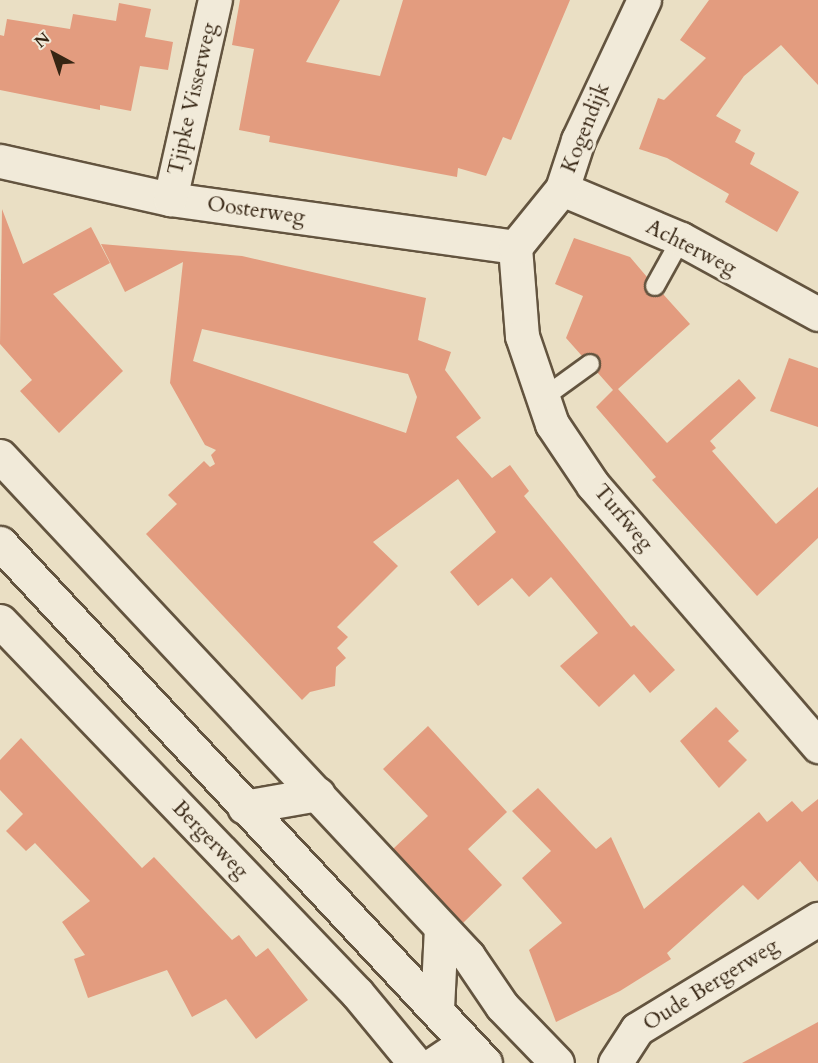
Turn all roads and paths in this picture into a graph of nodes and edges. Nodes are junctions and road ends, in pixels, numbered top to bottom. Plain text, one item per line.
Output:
1 (215, 0) edge
2 (644, 0) edge
3 (0, 161) edge
4 (562, 189) junction
5 (170, 199) junction
6 (681, 239) junction
7 (515, 247) junction
8 (655, 285) dead end
9 (818, 314) edge
10 (590, 364) dead end
11 (543, 398) junction
12 (0, 456) edge
13 (0, 543) edge
14 (0, 621) edge
15 (818, 746) edge
16 (318, 795) junction
17 (244, 807) junction
18 (818, 919) edge
19 (441, 928) junction
20 (437, 1009) junction
21 (475, 1053) edge
22 (549, 1056) edge
23 (415, 1063) edge
24 (435, 1063) edge
25 (615, 1063) edge

1 - 5 street, Tjipke Visserweg
2 - 4 street, Kogendijk
3 - 5 street, Oosterweg
4 - 6 street, Achterweg
4 - 7 street, Kogendijk
5 - 7 street, Oosterweg
6 - 8 lane
6 - 9 street, Achterweg
7 - 11 street, Turfweg
10 - 11 lane
11 - 15 street, Turfweg
12 - 16 street
13 - 17 street
14 - 23 street, Bergerweg
16 - 17 street
16 - 19 street
17 - 20 street
18 - 25 street, Oude Bergerweg
19 - 20 street
19 - 22 street
20 - 21 street
21 - 24 street

